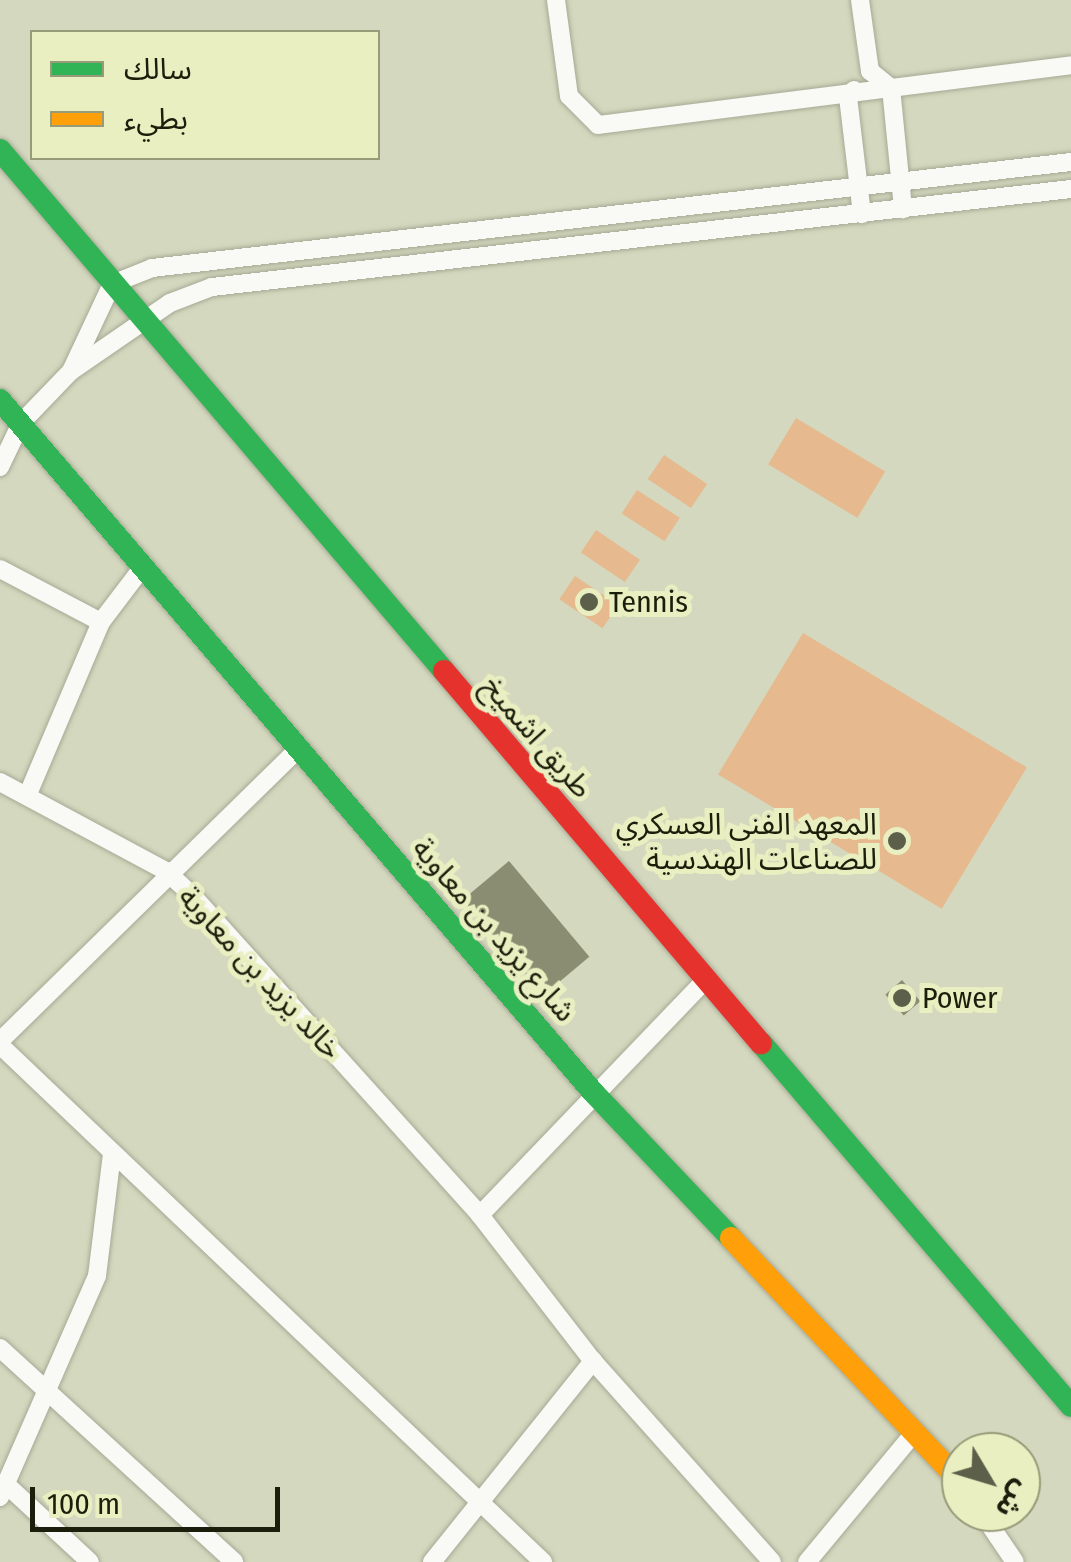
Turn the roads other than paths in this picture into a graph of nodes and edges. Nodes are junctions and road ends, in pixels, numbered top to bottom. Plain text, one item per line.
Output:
1 (556, 0) edge
2 (860, 0) edge
3 (1071, 65) edge
4 (870, 70) junction
5 (891, 88) junction
6 (848, 97) junction
7 (0, 150) edge
8 (1071, 162) edge
9 (899, 180) junction
10 (859, 184) junction
11 (1071, 189) edge
12 (903, 210) junction
13 (862, 214) junction
14 (112, 284) junction
15 (142, 322) junction
16 (70, 371) junction
17 (0, 400) edge
18 (21, 423) junction
19 (0, 467) edge
20 (142, 568) junction
21 (0, 569) edge
22 (101, 622) junction
23 (298, 750) junction
24 (0, 782) edge
25 (28, 794) junction
26 (166, 872) junction
27 (705, 980) junction
28 (0, 1043) edge
29 (593, 1092) junction
30 (112, 1154) junction
31 (480, 1215) junction
32 (0, 1348) edge
33 (594, 1361) junction
34 (49, 1398) junction
35 (1071, 1406) edge
36 (915, 1432) junction
37 (941, 1460) edge
38 (4, 1492) edge
39 (487, 1501) junction
40 (995, 1532) edge
41 (90, 1562) edge
42 (234, 1562) edge
43 (432, 1562) edge
44 (543, 1562) edge
45 (772, 1562) edge
46 (806, 1562) edge
47 (1015, 1562) edge

1 - 6 street
2 - 4 street
3 - 5 street
4 - 5 street
4 - 6 street
5 - 6 street
5 - 9 street
6 - 10 street
7 - 14 main road, طريق اشميخ
8 - 9 street
9 - 10 street
9 - 12 street
10 - 13 street
10 - 14 street
11 - 12 street
12 - 13 street
13 - 15 street
14 - 15 main road, طريق اشميخ
14 - 16 street
15 - 16 street
15 - 27 main road, طريق اشميخ
16 - 18 street
17 - 18 main road, شارع يزيد بن معاوية
18 - 19 street
18 - 20 main road, شارع يزيد بن معاوية
20 - 22 street
20 - 23 main road, شارع يزيد بن معاوية
21 - 22 street
22 - 25 street
23 - 26 street
23 - 29 main road, شارع يزيد بن معاوية
24 - 25 street, خالد يزيد بن معاوية
25 - 26 street, خالد يزيد بن معاوية
26 - 28 street
26 - 31 street, خالد يزيد بن معاوية
27 - 29 street
27 - 35 main road, طريق اشميخ
28 - 30 street
29 - 31 street
29 - 36 main road, شارع يزيد بن معاوية
30 - 34 street
30 - 39 street
31 - 33 street, خالد يزيد بن معاوية
32 - 34 street
33 - 39 street
33 - 45 street, خالد يزيد بن معاوية
34 - 38 street
34 - 42 street
36 - 37 main road, شارع يزيد بن معاوية
36 - 46 street
38 - 41 street
39 - 43 street
39 - 44 street
40 - 47 street

